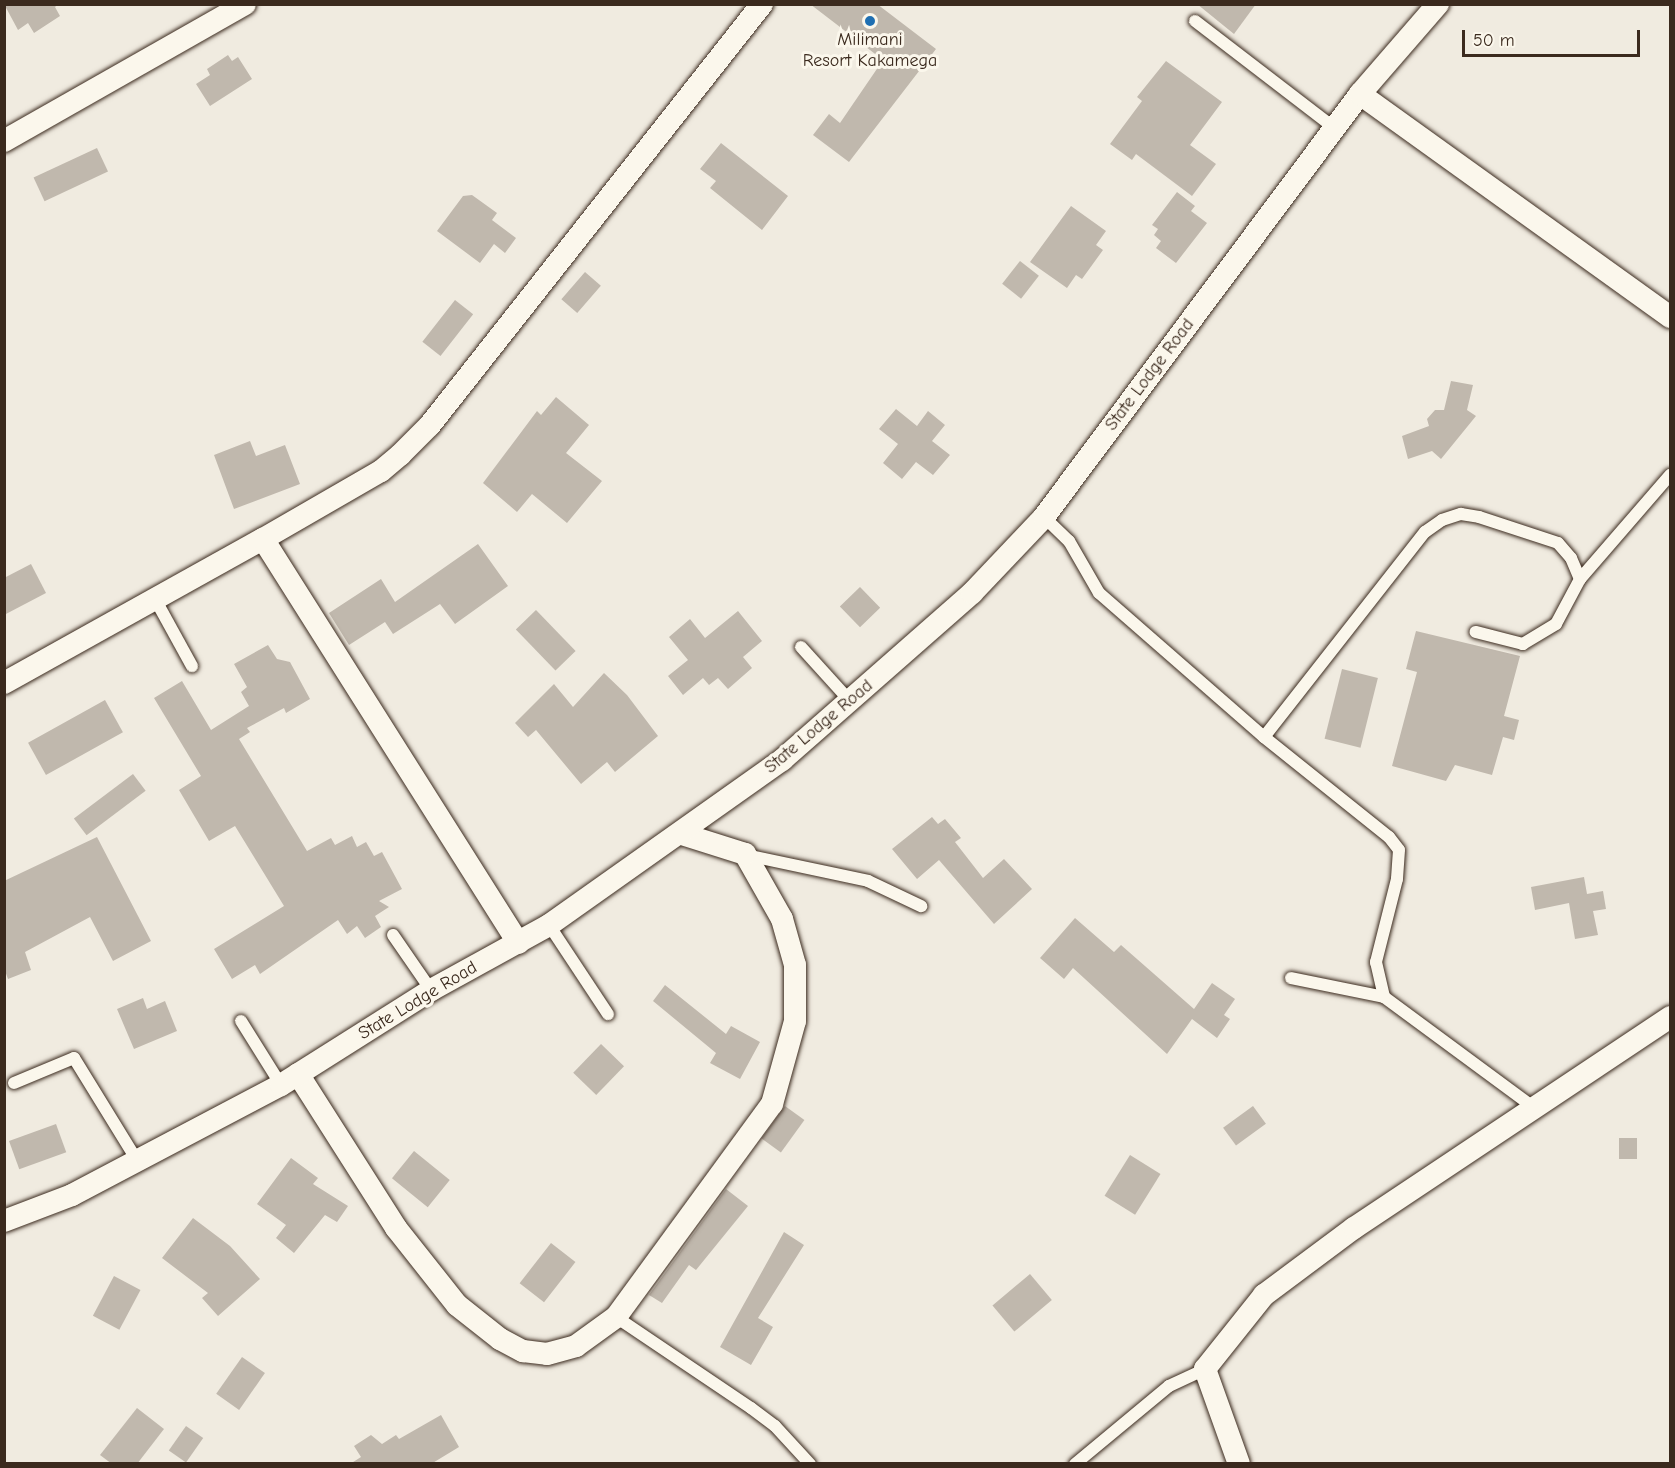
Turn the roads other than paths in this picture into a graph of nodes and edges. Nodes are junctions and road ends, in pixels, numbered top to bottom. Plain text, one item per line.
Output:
1 (245, 4) edge
2 (762, 4) edge
3 (1438, 4) edge
4 (1195, 21) dead end
5 (1360, 94) junction
6 (1336, 129) junction
7 (4, 141) edge
8 (1671, 317) edge
9 (1671, 475) edge
10 (1044, 517) junction
11 (263, 539) junction
12 (1580, 579) junction
13 (154, 597) junction
14 (1476, 632) dead end
15 (801, 647) dead end
16 (192, 666) dead end
17 (4, 683) edge
18 (849, 701) junction
19 (1264, 736) junction
20 (681, 834) junction
21 (745, 854) junction
22 (921, 906) dead end
23 (549, 925) junction
24 (393, 934) dead end
25 (518, 943) junction
26 (1291, 978) dead end
27 (431, 990) junction
28 (1384, 997) junction
29 (608, 1014) dead end
30 (1671, 1017) edge
31 (241, 1022) dead end
32 (290, 1080) junction
33 (14, 1083) dead end
34 (1536, 1109) junction
35 (138, 1162) junction
36 (4, 1221) edge
37 (616, 1317) junction
38 (1205, 1370) junction
39 (810, 1464) edge
40 (1075, 1464) edge
41 (1239, 1464) edge

1 - 7 street
2 - 11 street
3 - 5 street, State Lodge Road
4 - 6 lane
5 - 6 street, State Lodge Road
5 - 8 street
6 - 10 street, State Lodge Road
9 - 12 lane
10 - 18 street, State Lodge Road
10 - 19 lane
11 - 13 street
11 - 25 street
12 - 14 lane
12 - 19 lane
13 - 16 lane
13 - 17 street
15 - 18 lane
18 - 20 street, State Lodge Road
19 - 28 lane
20 - 21 street
20 - 23 street, State Lodge Road
21 - 22 lane
21 - 37 street
23 - 25 street, State Lodge Road
23 - 29 lane
24 - 27 lane
25 - 27 street, State Lodge Road
26 - 28 lane
27 - 32 street, State Lodge Road
28 - 34 lane
30 - 34 street
31 - 32 lane
32 - 35 street, State Lodge Road
32 - 37 street
33 - 35 lane
34 - 38 street
35 - 36 street, State Lodge Road
37 - 39 lane
38 - 40 lane
38 - 41 street

